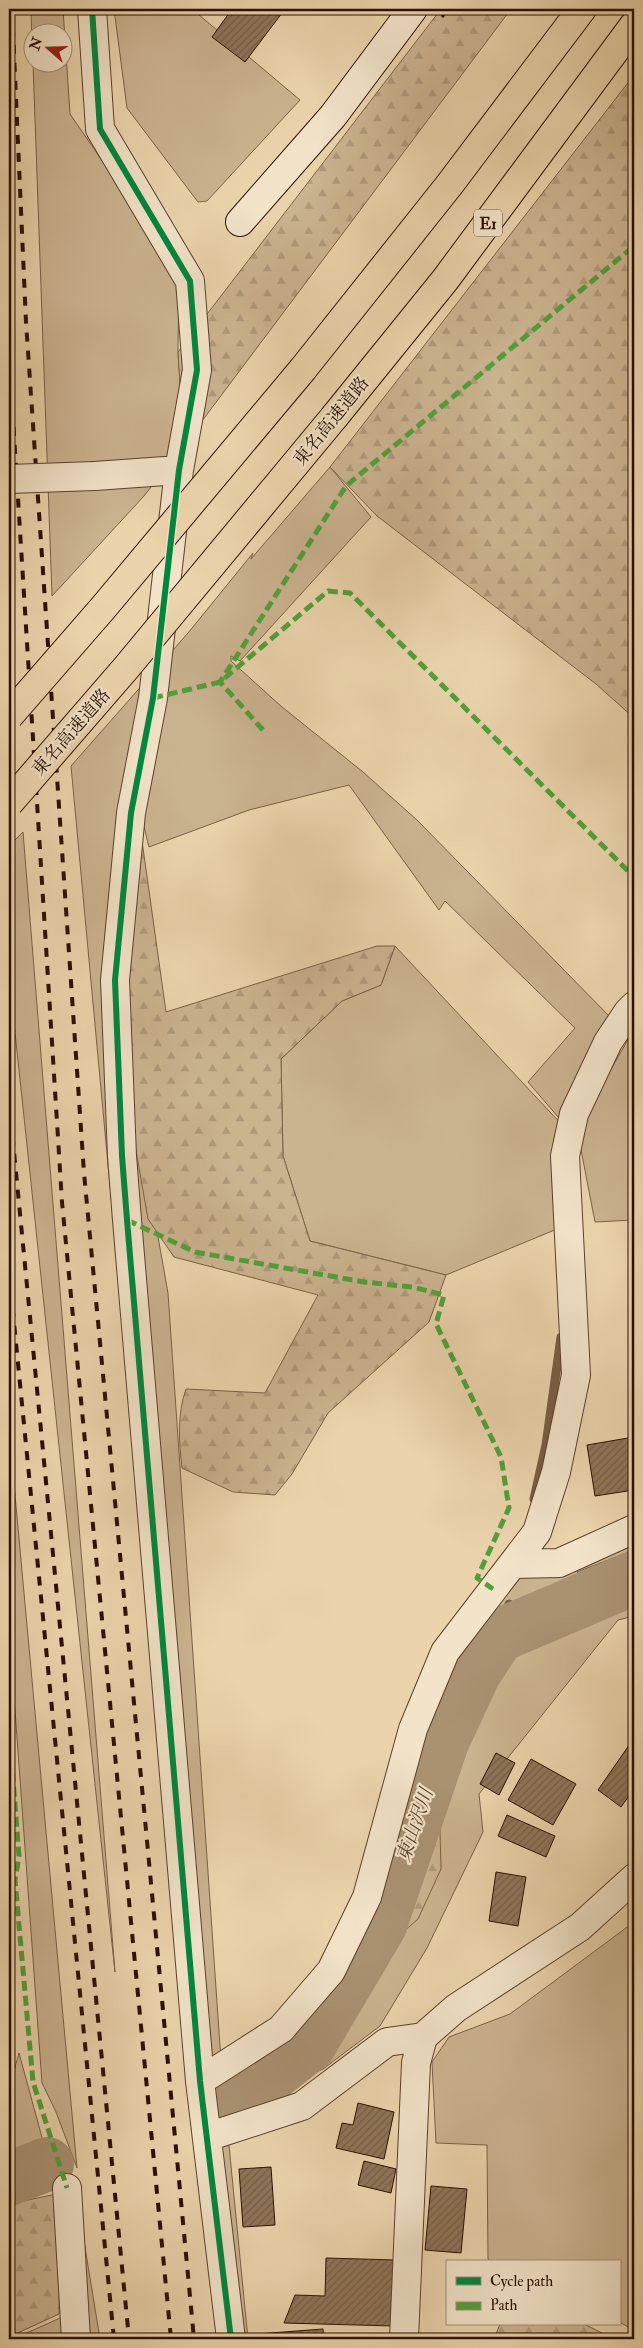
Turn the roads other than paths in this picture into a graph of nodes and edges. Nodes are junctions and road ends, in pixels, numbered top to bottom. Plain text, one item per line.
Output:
1 (92, 9) edge
2 (413, 9) edge
3 (582, 9) edge
4 (634, 25) edge
5 (240, 222) dead end
6 (179, 470) junction
7 (9, 479) edge
8 (9, 716) edge
9 (9, 802) edge
10 (634, 1006) edge
11 (634, 1529) edge
12 (513, 1564) junction
13 (634, 1878) edge
14 (423, 2037) junction
15 (200, 2081) junction
16 (207, 2137) junction
17 (67, 2188) dead end
18 (76, 2339) edge
19 (230, 2339) edge
20 (404, 2339) edge

1 - 6 street
2 - 5 street
3 - 8 highway, bridge
4 - 9 highway, 東名高速道路 / E1, bridge
6 - 7 street, bridge
6 - 15 street
10 - 12 street
11 - 12 street
12 - 15 street
13 - 14 street
14 - 16 street
14 - 20 street
15 - 16 street
16 - 19 street
17 - 18 street

